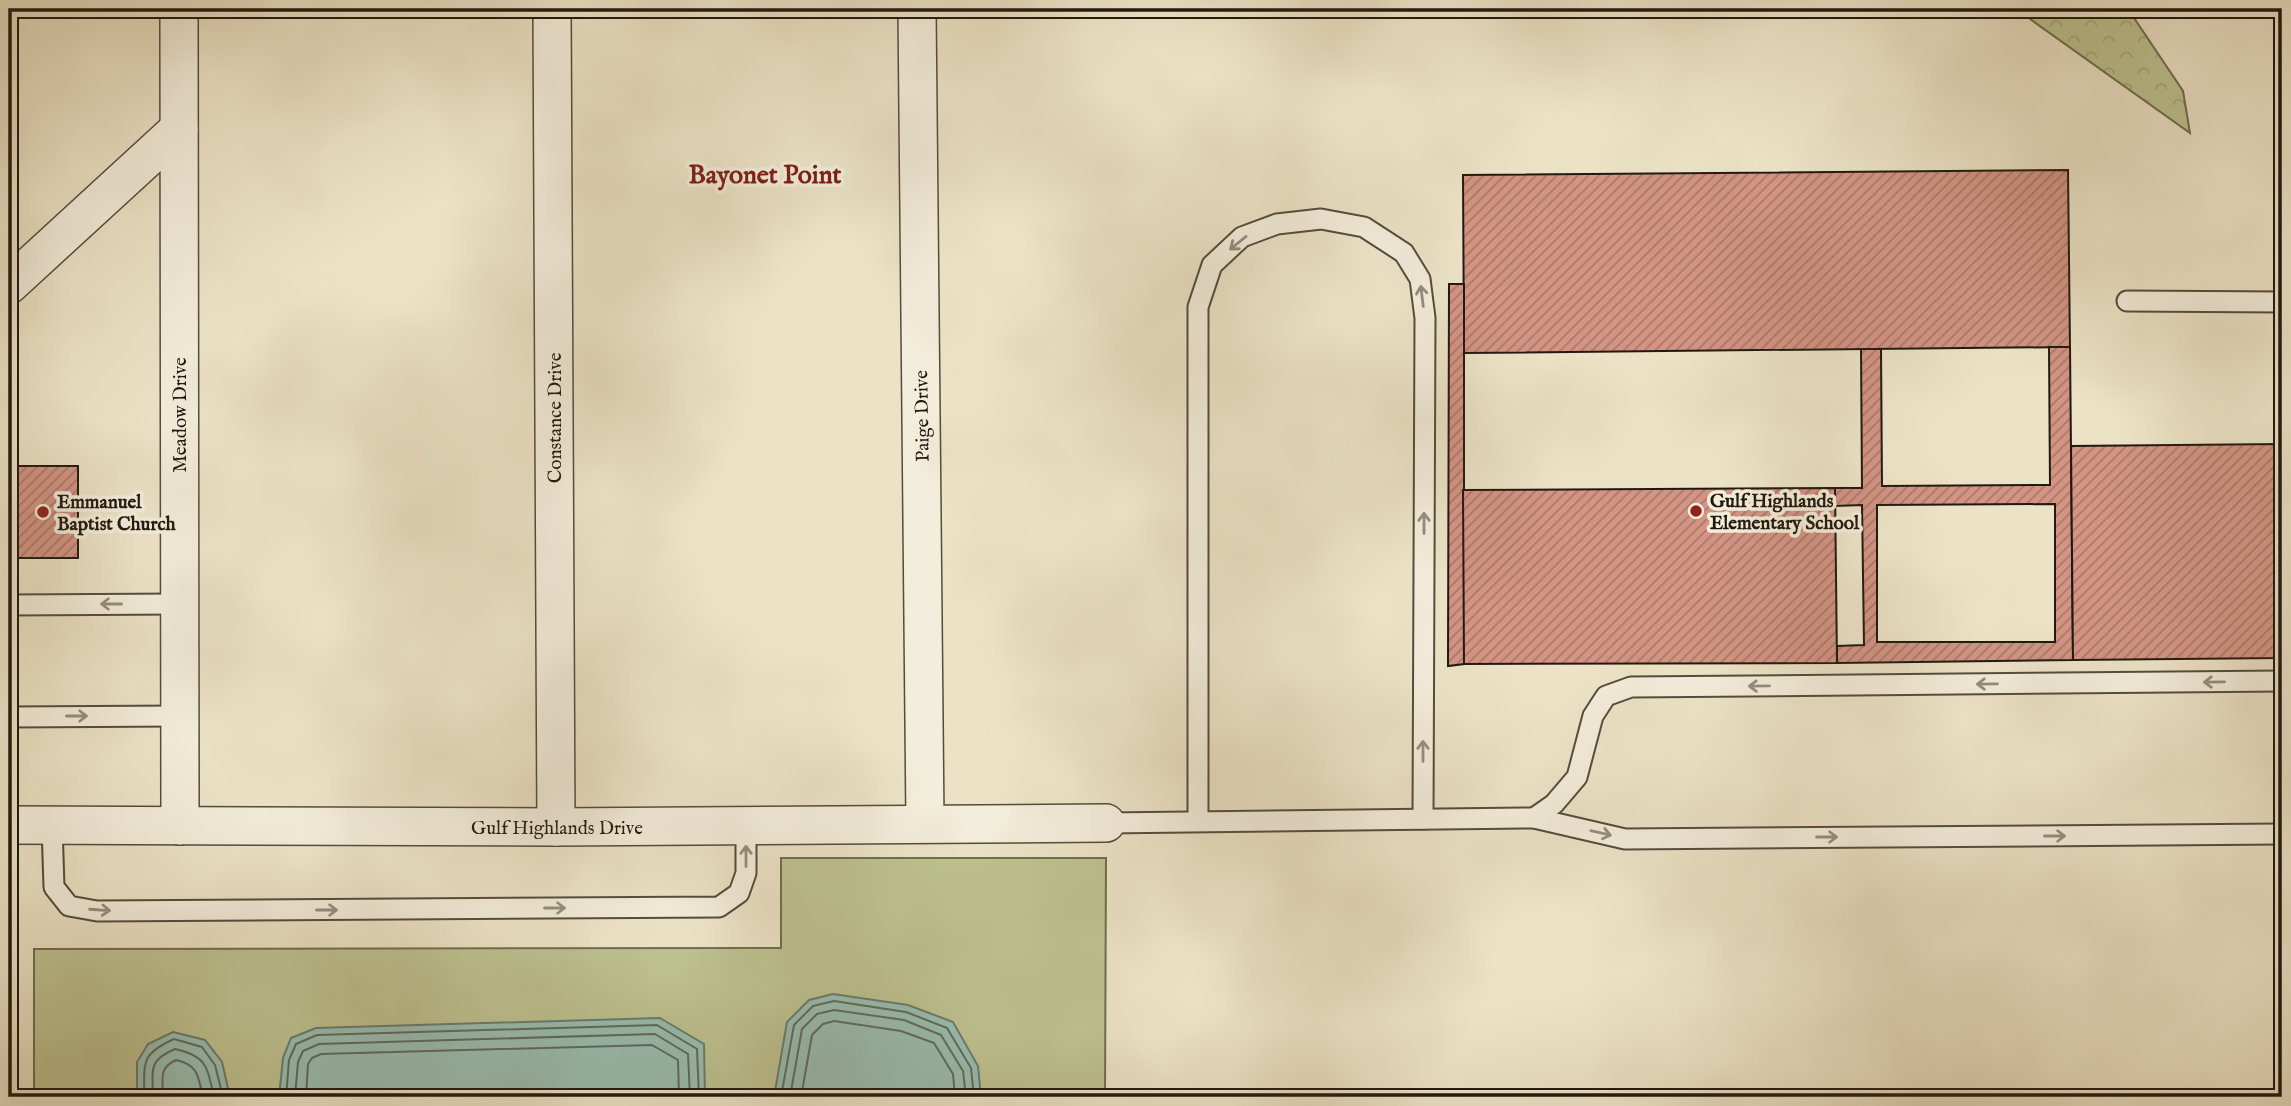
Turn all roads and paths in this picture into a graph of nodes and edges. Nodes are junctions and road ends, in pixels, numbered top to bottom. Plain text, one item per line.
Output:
1 (179, 9) edge
2 (552, 9) edge
3 (917, 9) edge
4 (179, 128) junction
5 (9, 285) edge
6 (2127, 301) dead end
7 (2282, 302) edge
8 (179, 604) junction
9 (9, 605) edge
10 (2282, 681) edge
11 (180, 716) junction
12 (9, 717) edge
13 (1534, 818) junction
14 (1423, 819) junction
15 (1198, 821) junction
16 (925, 823) junction
17 (1106, 823) joint
18 (9, 825) edge
19 (52, 825) junction
20 (746, 825) junction
21 (180, 827) junction
22 (556, 827) junction
23 (2282, 834) edge

1 - 4 street, Meadow Drive
2 - 22 street, Constance Drive
3 - 16 street, Paige Drive
4 - 5 street
4 - 8 street, Meadow Drive
6 - 7 lane
8 -> 9 lane
8 - 11 street, Meadow Drive
10 -> 13 lane
12 -> 11 lane
11 - 21 street, Meadow Drive
13 - 14 lane
13 -> 23 lane
14 - 15 lane
14 -> 15 lane
15 - 17 lane
16 - 17 street, Gulf Highlands Drive
16 - 20 street, Gulf Highlands Drive
18 - 19 street, Gulf Highlands Drive
19 -> 20 lane
19 - 21 street, Gulf Highlands Drive
20 - 22 street, Gulf Highlands Drive
21 - 22 street, Gulf Highlands Drive

